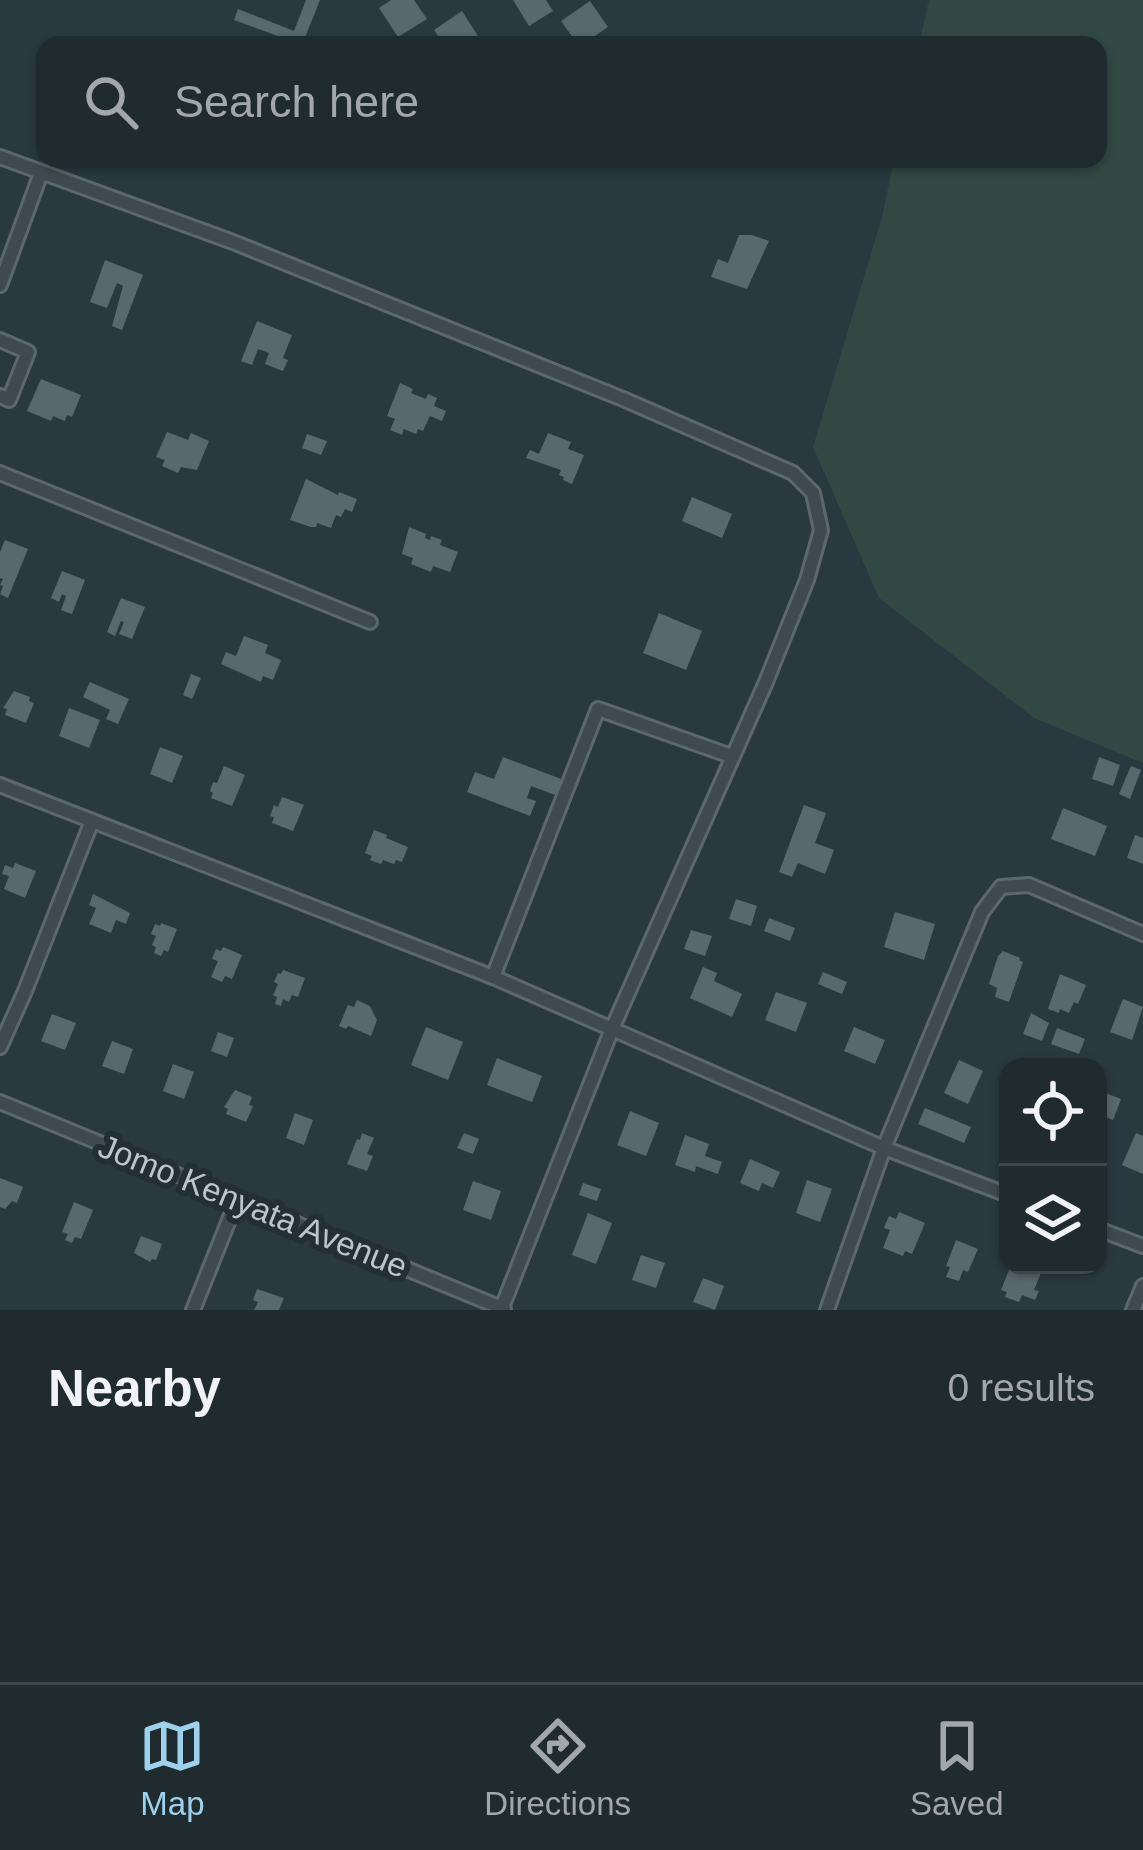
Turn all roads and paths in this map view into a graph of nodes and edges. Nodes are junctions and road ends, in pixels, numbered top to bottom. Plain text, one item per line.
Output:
1 (0, 157) edge
2 (41, 173) junction
3 (0, 285) edge
4 (0, 340) edge
5 (0, 396) edge
6 (0, 473) edge
7 (370, 622) dead end
8 (731, 756) junction
9 (0, 785) edge
10 (92, 821) junction
11 (1143, 934) edge
12 (494, 977) junction
13 (612, 1029) junction
14 (0, 1048) edge
15 (0, 1102) edge
16 (884, 1148) junction
17 (999, 1192) edge
18 (237, 1200) junction
19 (1107, 1232) edge
20 (1143, 1246) edge
21 (1143, 1286) edge
22 (193, 1310) edge
23 (502, 1310) edge
24 (827, 1310) edge
25 (1133, 1310) edge

1 - 2 street
2 - 3 street
2 - 8 street
4 - 5 street
6 - 7 street
8 - 12 street
8 - 13 street
9 - 10 street
10 - 12 street
10 - 14 street
11 - 16 street
12 - 13 street
13 - 16 street
13 - 23 street
15 - 18 street, Jomo Kenyata Avenue
16 - 17 street
16 - 24 street
18 - 22 street
18 - 23 street, Jomo Kenyata Avenue
19 - 20 street
21 - 25 street

